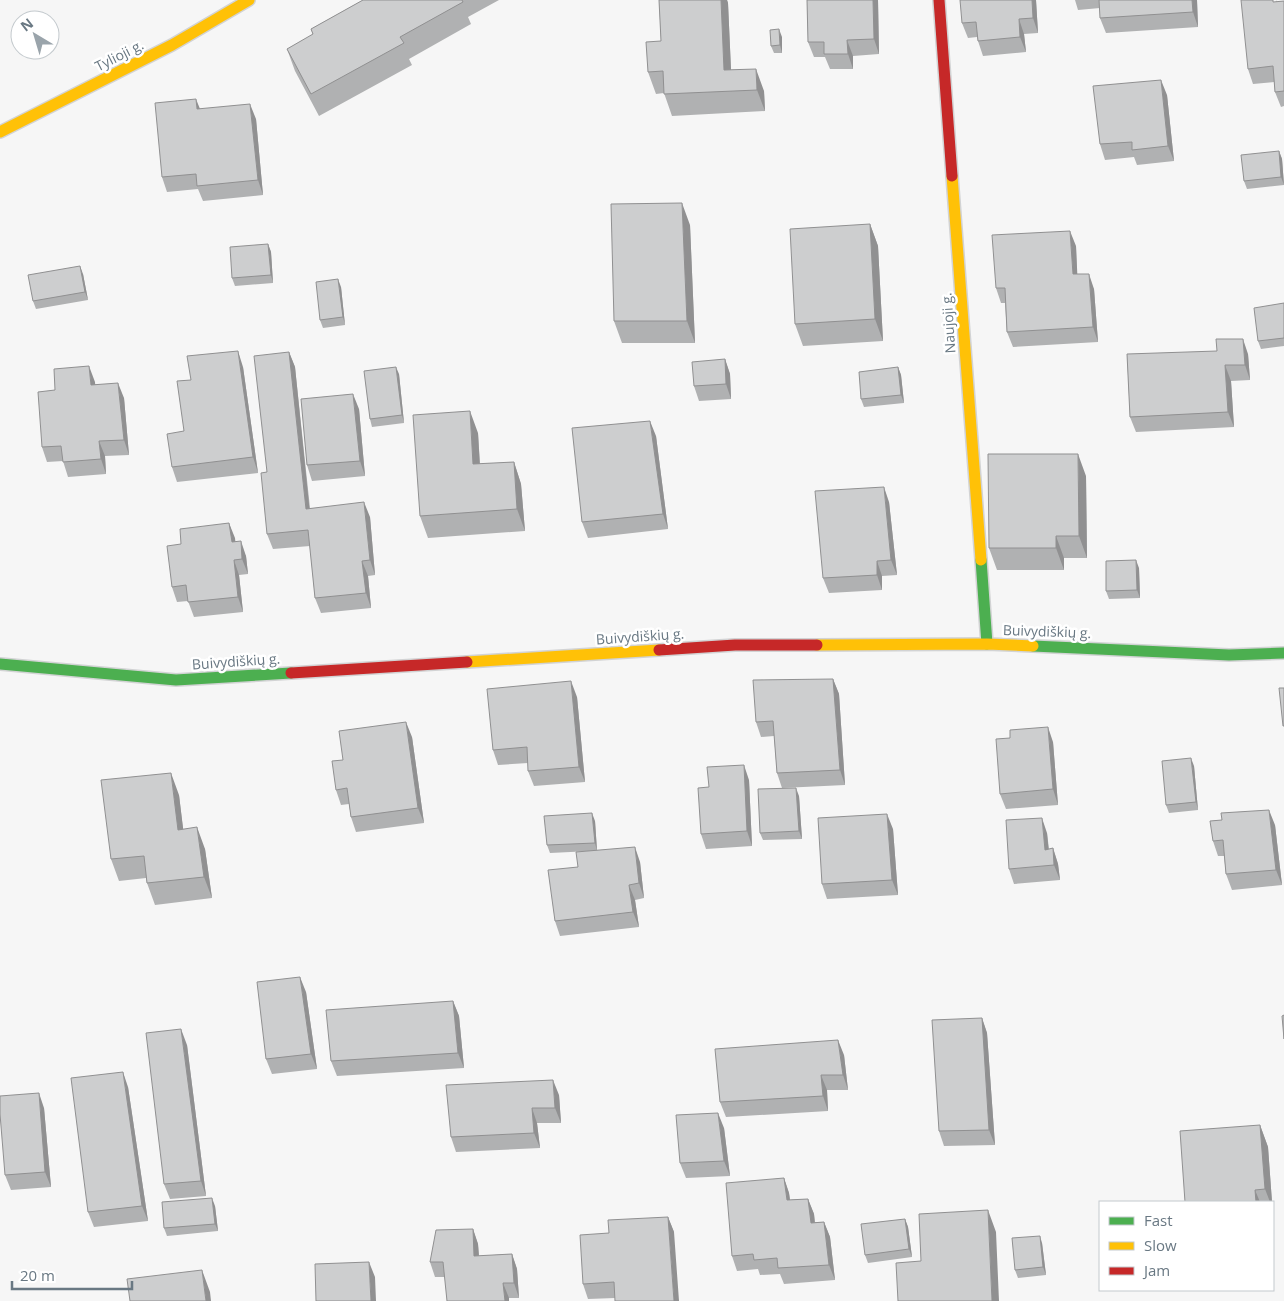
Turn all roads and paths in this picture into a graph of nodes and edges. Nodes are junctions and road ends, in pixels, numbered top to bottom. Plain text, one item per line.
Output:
1 (249, 0) edge
2 (939, 0) edge
3 (0, 132) edge
4 (987, 644) junction
5 (1284, 653) edge
6 (0, 664) edge

1 - 3 main road, Tylioji g.
2 - 4 main road, Naujoji g.
4 - 5 main road, Buivydiškių g.
4 - 6 main road, Buivydiškių g.

